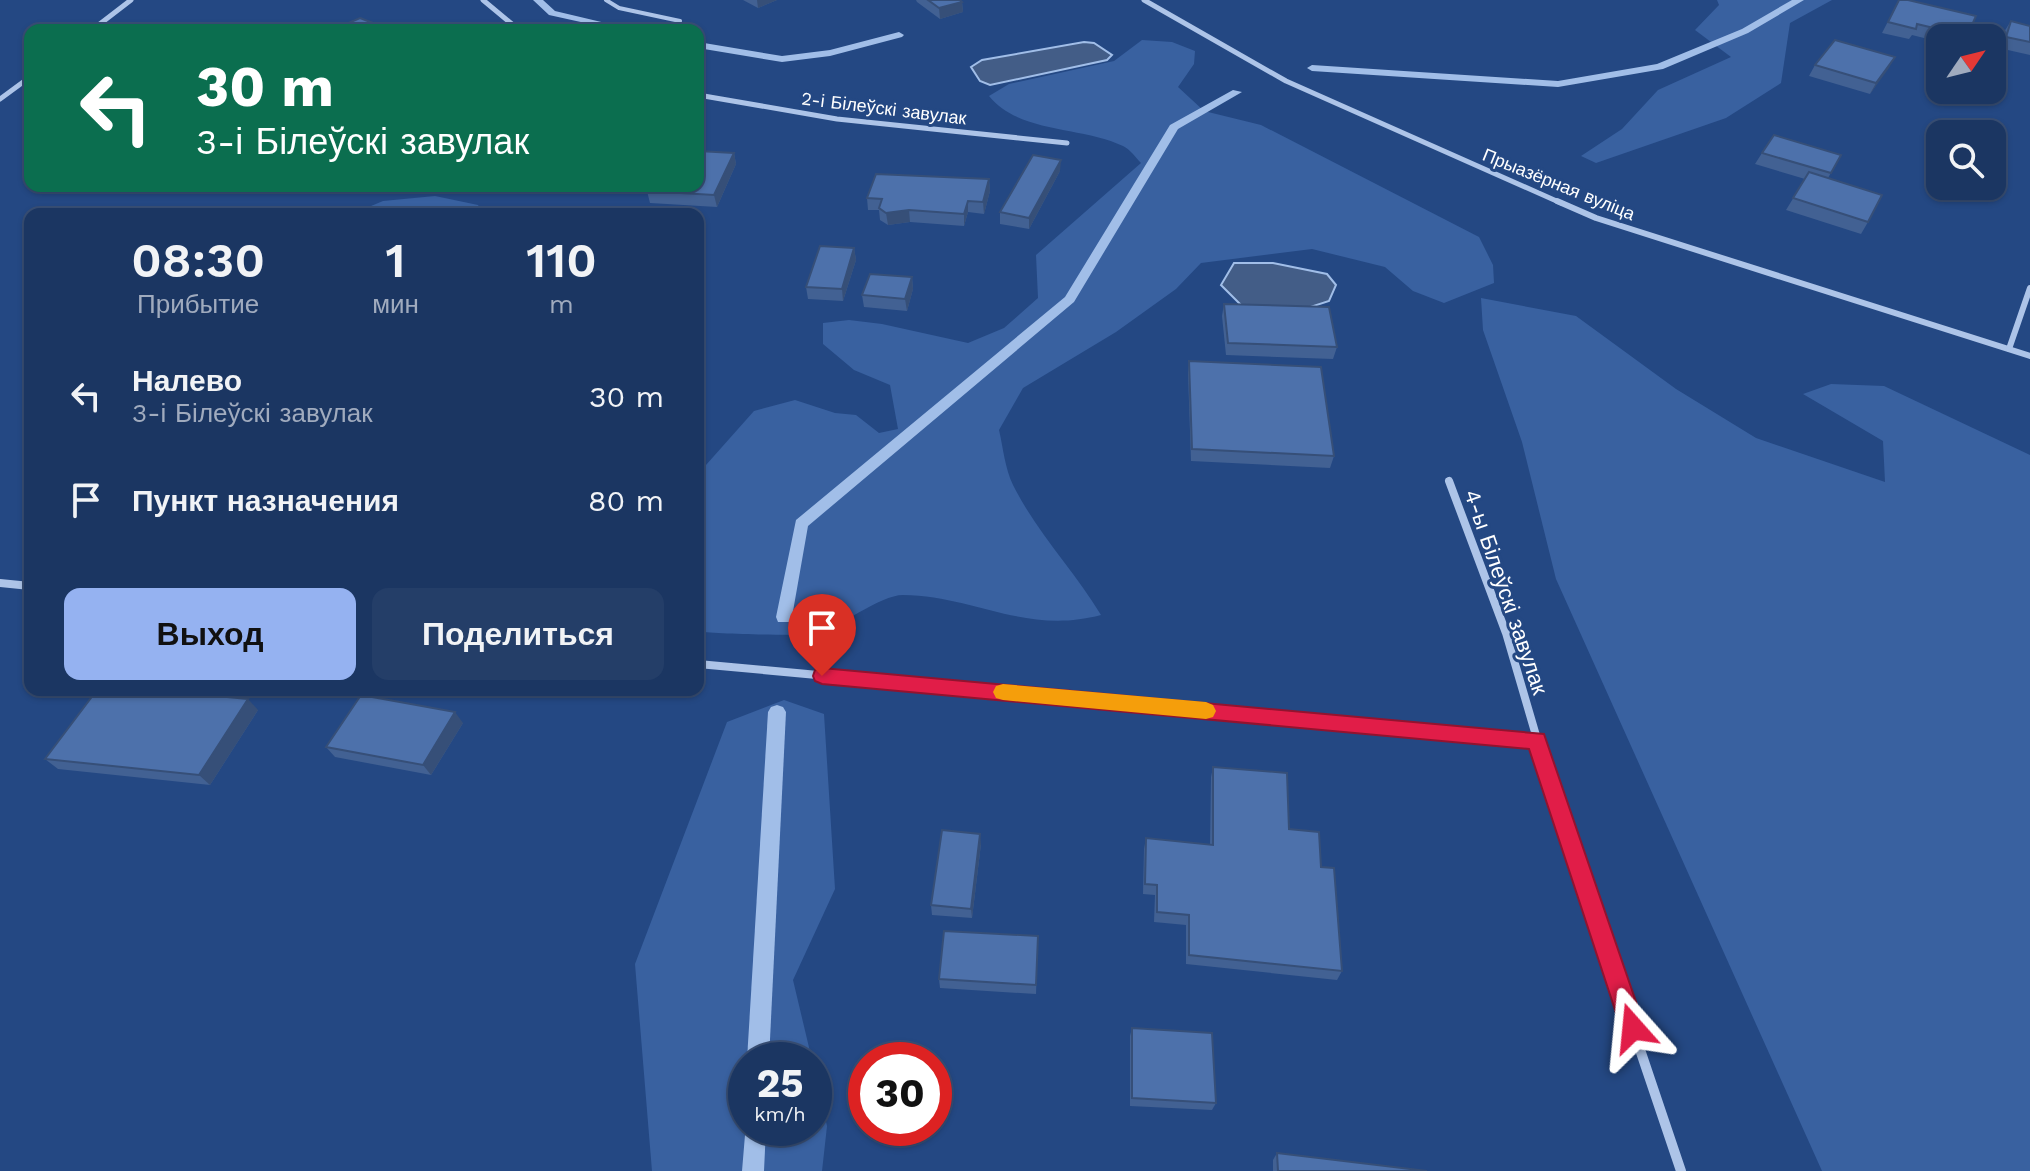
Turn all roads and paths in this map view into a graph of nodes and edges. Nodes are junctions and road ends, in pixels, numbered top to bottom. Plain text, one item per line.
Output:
1 (131, 0) edge
2 (483, 0) edge
3 (606, 0) edge
4 (1144, 0) edge
5 (680, 21) dead end
6 (100, 24) edge
7 (512, 24) edge
8 (24, 81) edge
9 (704, 96) edge
10 (0, 99) edge
11 (1067, 143) dead end
12 (2030, 288) edge
13 (2009, 349) junction
14 (2030, 356) edge
15 (1449, 481) dead end
16 (0, 583) edge
17 (24, 585) edge
18 (704, 665) edge
19 (1536, 741) junction
20 (1681, 1171) edge

1 - 6 street
2 - 7 street
3 - 5 lane
4 - 13 street, Прыазёрная вуліца
8 - 10 street
9 - 11 street, 2-і Білеўскі завулак
12 - 13 street
13 - 14 street, Прыазёрная вуліца
15 - 19 street, 4-ы Білеўскі завулак
16 - 17 street
18 - 19 street
19 - 20 street, 4-ы Білеўскі завулак

